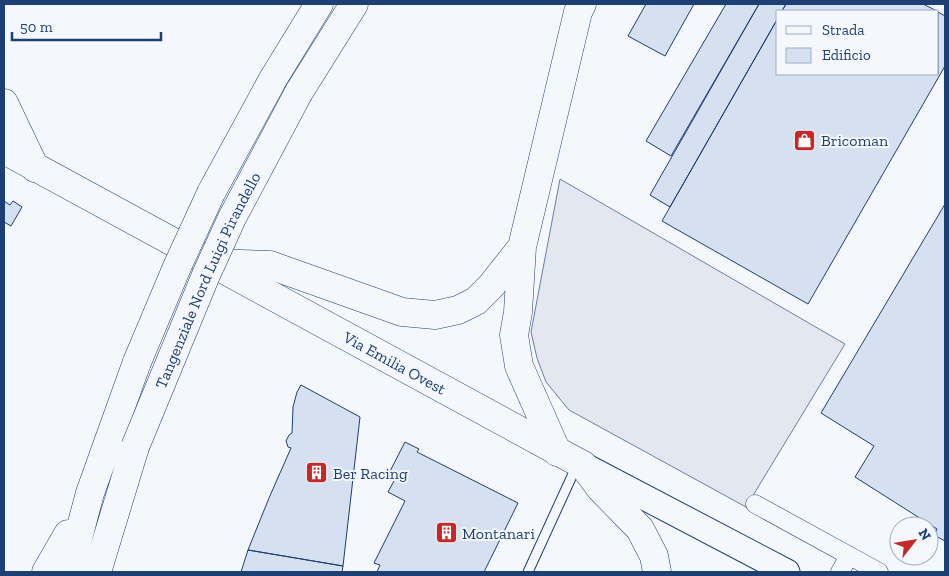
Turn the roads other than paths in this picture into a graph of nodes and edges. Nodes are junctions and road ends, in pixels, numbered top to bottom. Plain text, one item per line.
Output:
1 (304, 4) edge
2 (319, 4) edge
3 (354, 4) edge
4 (582, 4) edge
5 (277, 73) junction
6 (4, 103) edge
7 (4, 150) edge
8 (35, 168) junction
9 (522, 248) junction
10 (212, 263) junction
11 (573, 460) junction
12 (90, 493) junction
13 (755, 504) dead end
14 (849, 556) junction
15 (46, 572) edge
16 (68, 572) edge
17 (97, 572) edge
18 (528, 572) edge
19 (657, 572) edge
20 (787, 572) edge
21 (840, 572) edge
22 (879, 572) edge

1 - 5 main road
2 - 5 main road, Tangenziale Nord Luigi Pirandello
3 - 17 main road, Tangenziale Nord Luigi Pirandello, bridge
4 - 9 main road
5 - 12 main road, Tangenziale Nord Luigi Pirandello, bridge
6 - 8 main road
7 - 8 main road, Via Emilia Ovest
8 - 10 main road, Via Emilia Ovest
9 - 10 main road
9 - 11 main road
10 - 11 main road, Via Emilia Ovest
11 - 18 lane
11 - 19 main road
11 - 20 main road, Via Emilia Ovest
12 - 15 main road
12 - 16 main road, Tangenziale Nord Luigi Pirandello
13 - 14 street
14 - 21 street
14 - 22 street

